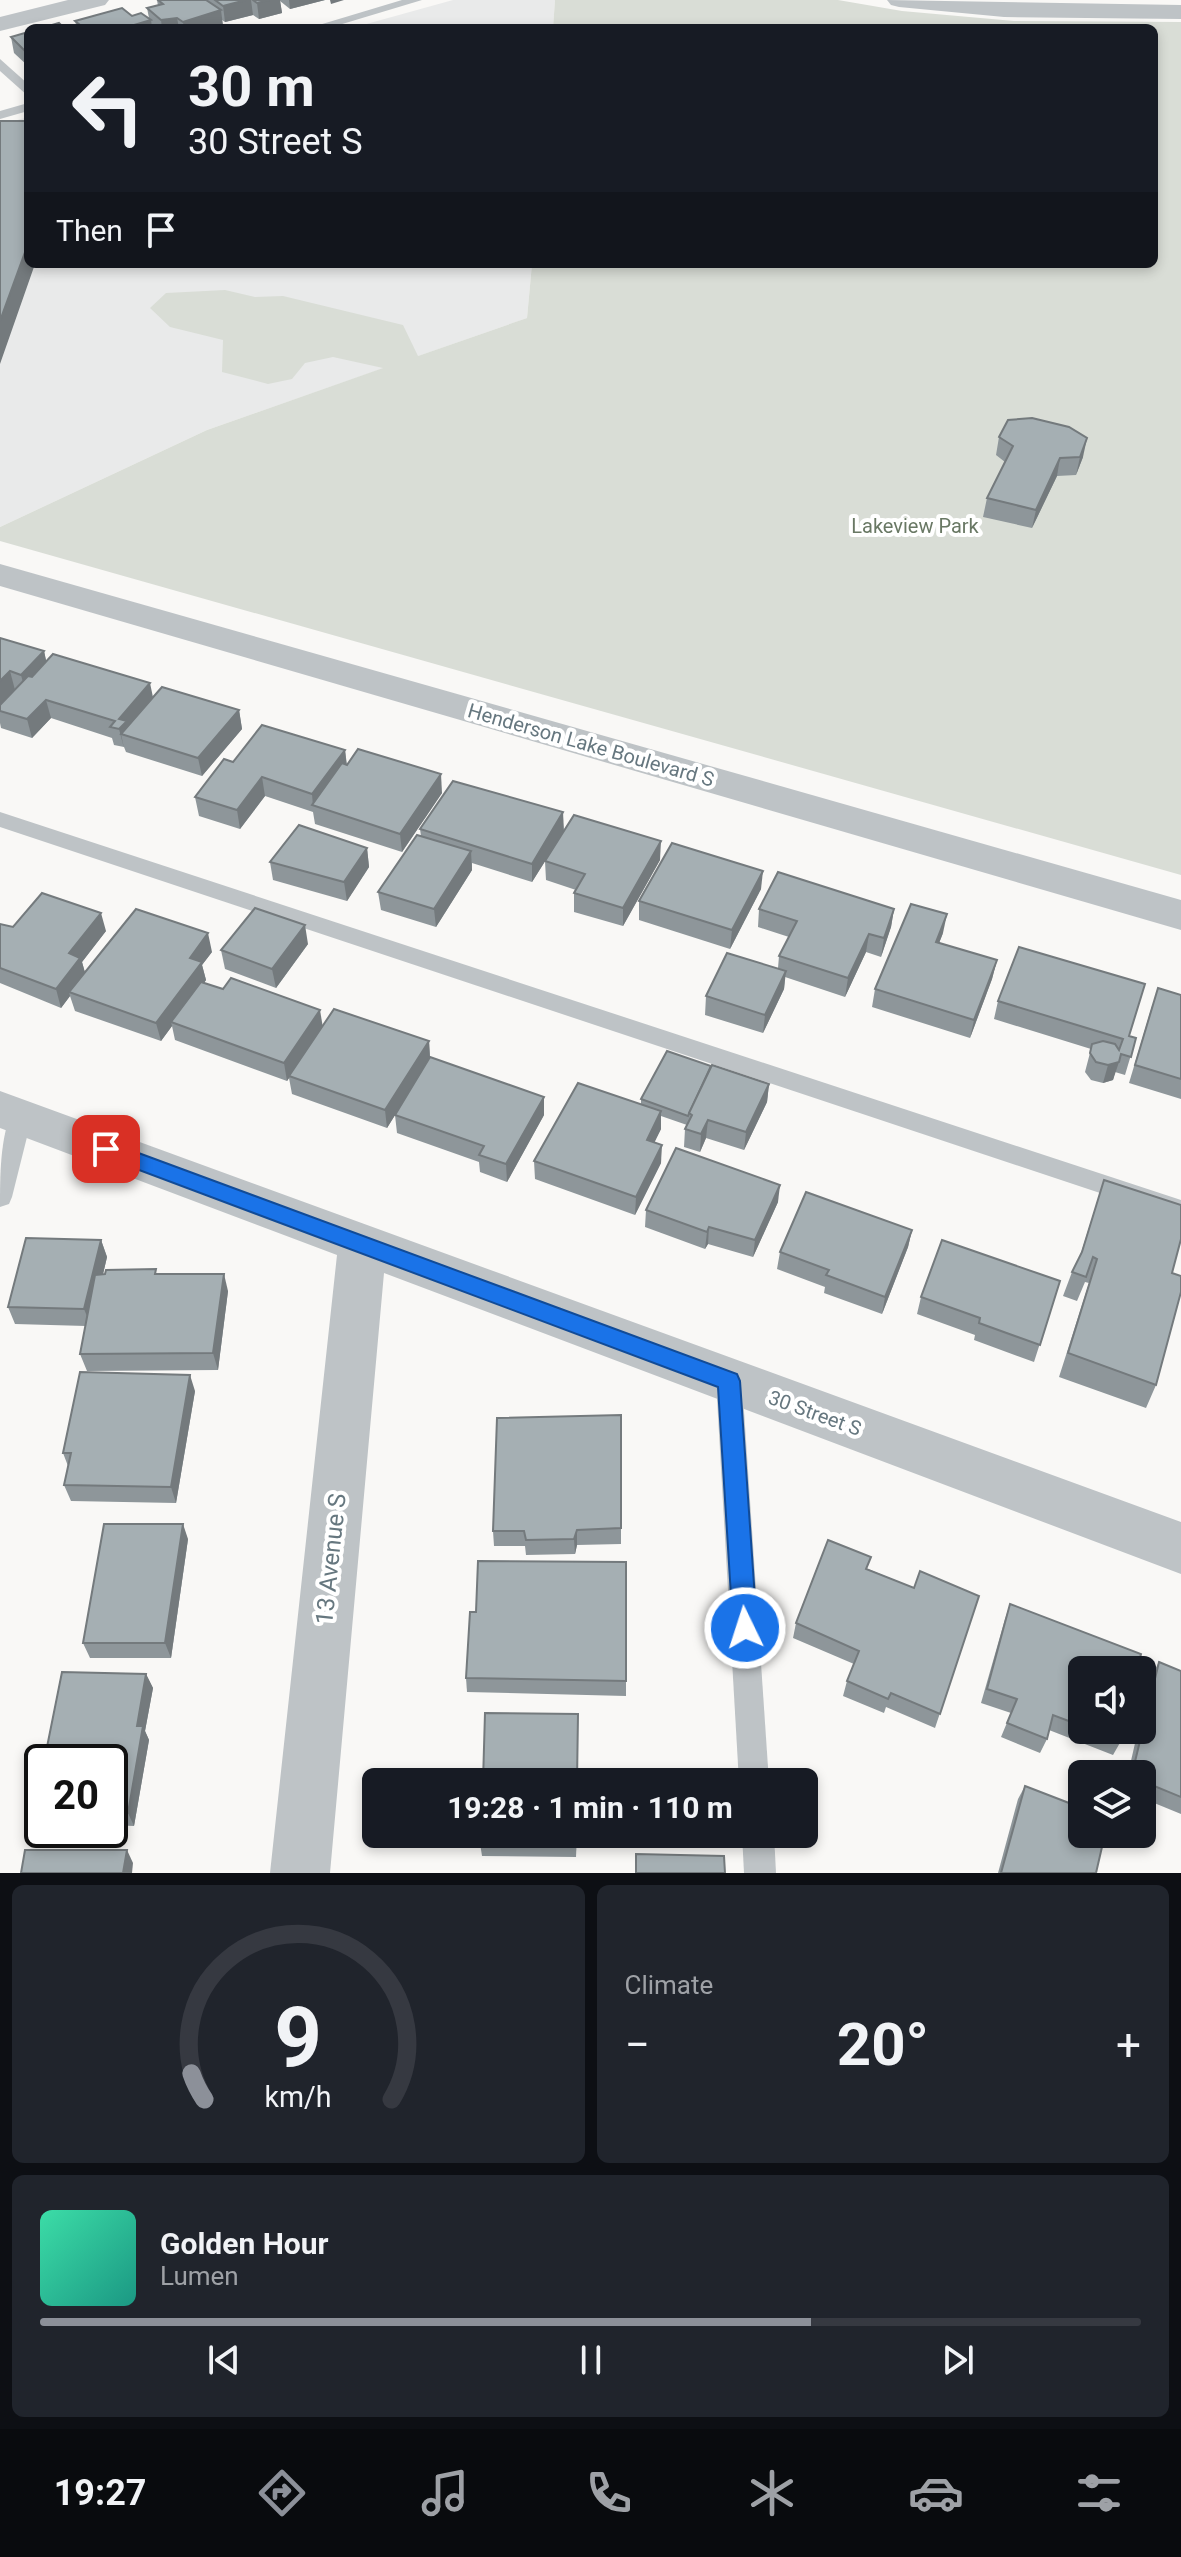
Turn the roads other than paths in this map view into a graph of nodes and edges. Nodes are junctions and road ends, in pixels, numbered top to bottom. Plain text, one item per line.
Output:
1 (97, 0) edge
2 (416, 0) edge
3 (899, 0) edge
4 (971, 4) edge
5 (1181, 12) edge
6 (0, 24) edge
7 (329, 24) edge
8 (0, 63) edge
9 (24, 88) edge
10 (24, 108) edge
11 (0, 115) edge
12 (0, 575) edge
13 (0, 819) edge
14 (1181, 915) edge
15 (10, 1113) edge
16 (0, 1197) edge
17 (1181, 1210) edge
18 (362, 1246) junction
19 (729, 1381) junction
20 (1181, 1548) edge
21 (753, 1768) edge
22 (761, 1848) edge
23 (765, 1871) edge
24 (300, 1873) edge

1 - 6 street
2 - 7 lane
3 - 4 street
4 - 5 street
8 - 9 lane
10 - 11 lane
12 - 14 street, Henderson Lake Boulevard S
13 - 17 lane
15 - 16 lane
15 - 18 street, 30 Street S
18 - 19 street, 30 Street S
18 - 24 street, 13 Avenue S
19 - 20 street, 30 Street S
19 - 21 lane
22 - 23 lane

